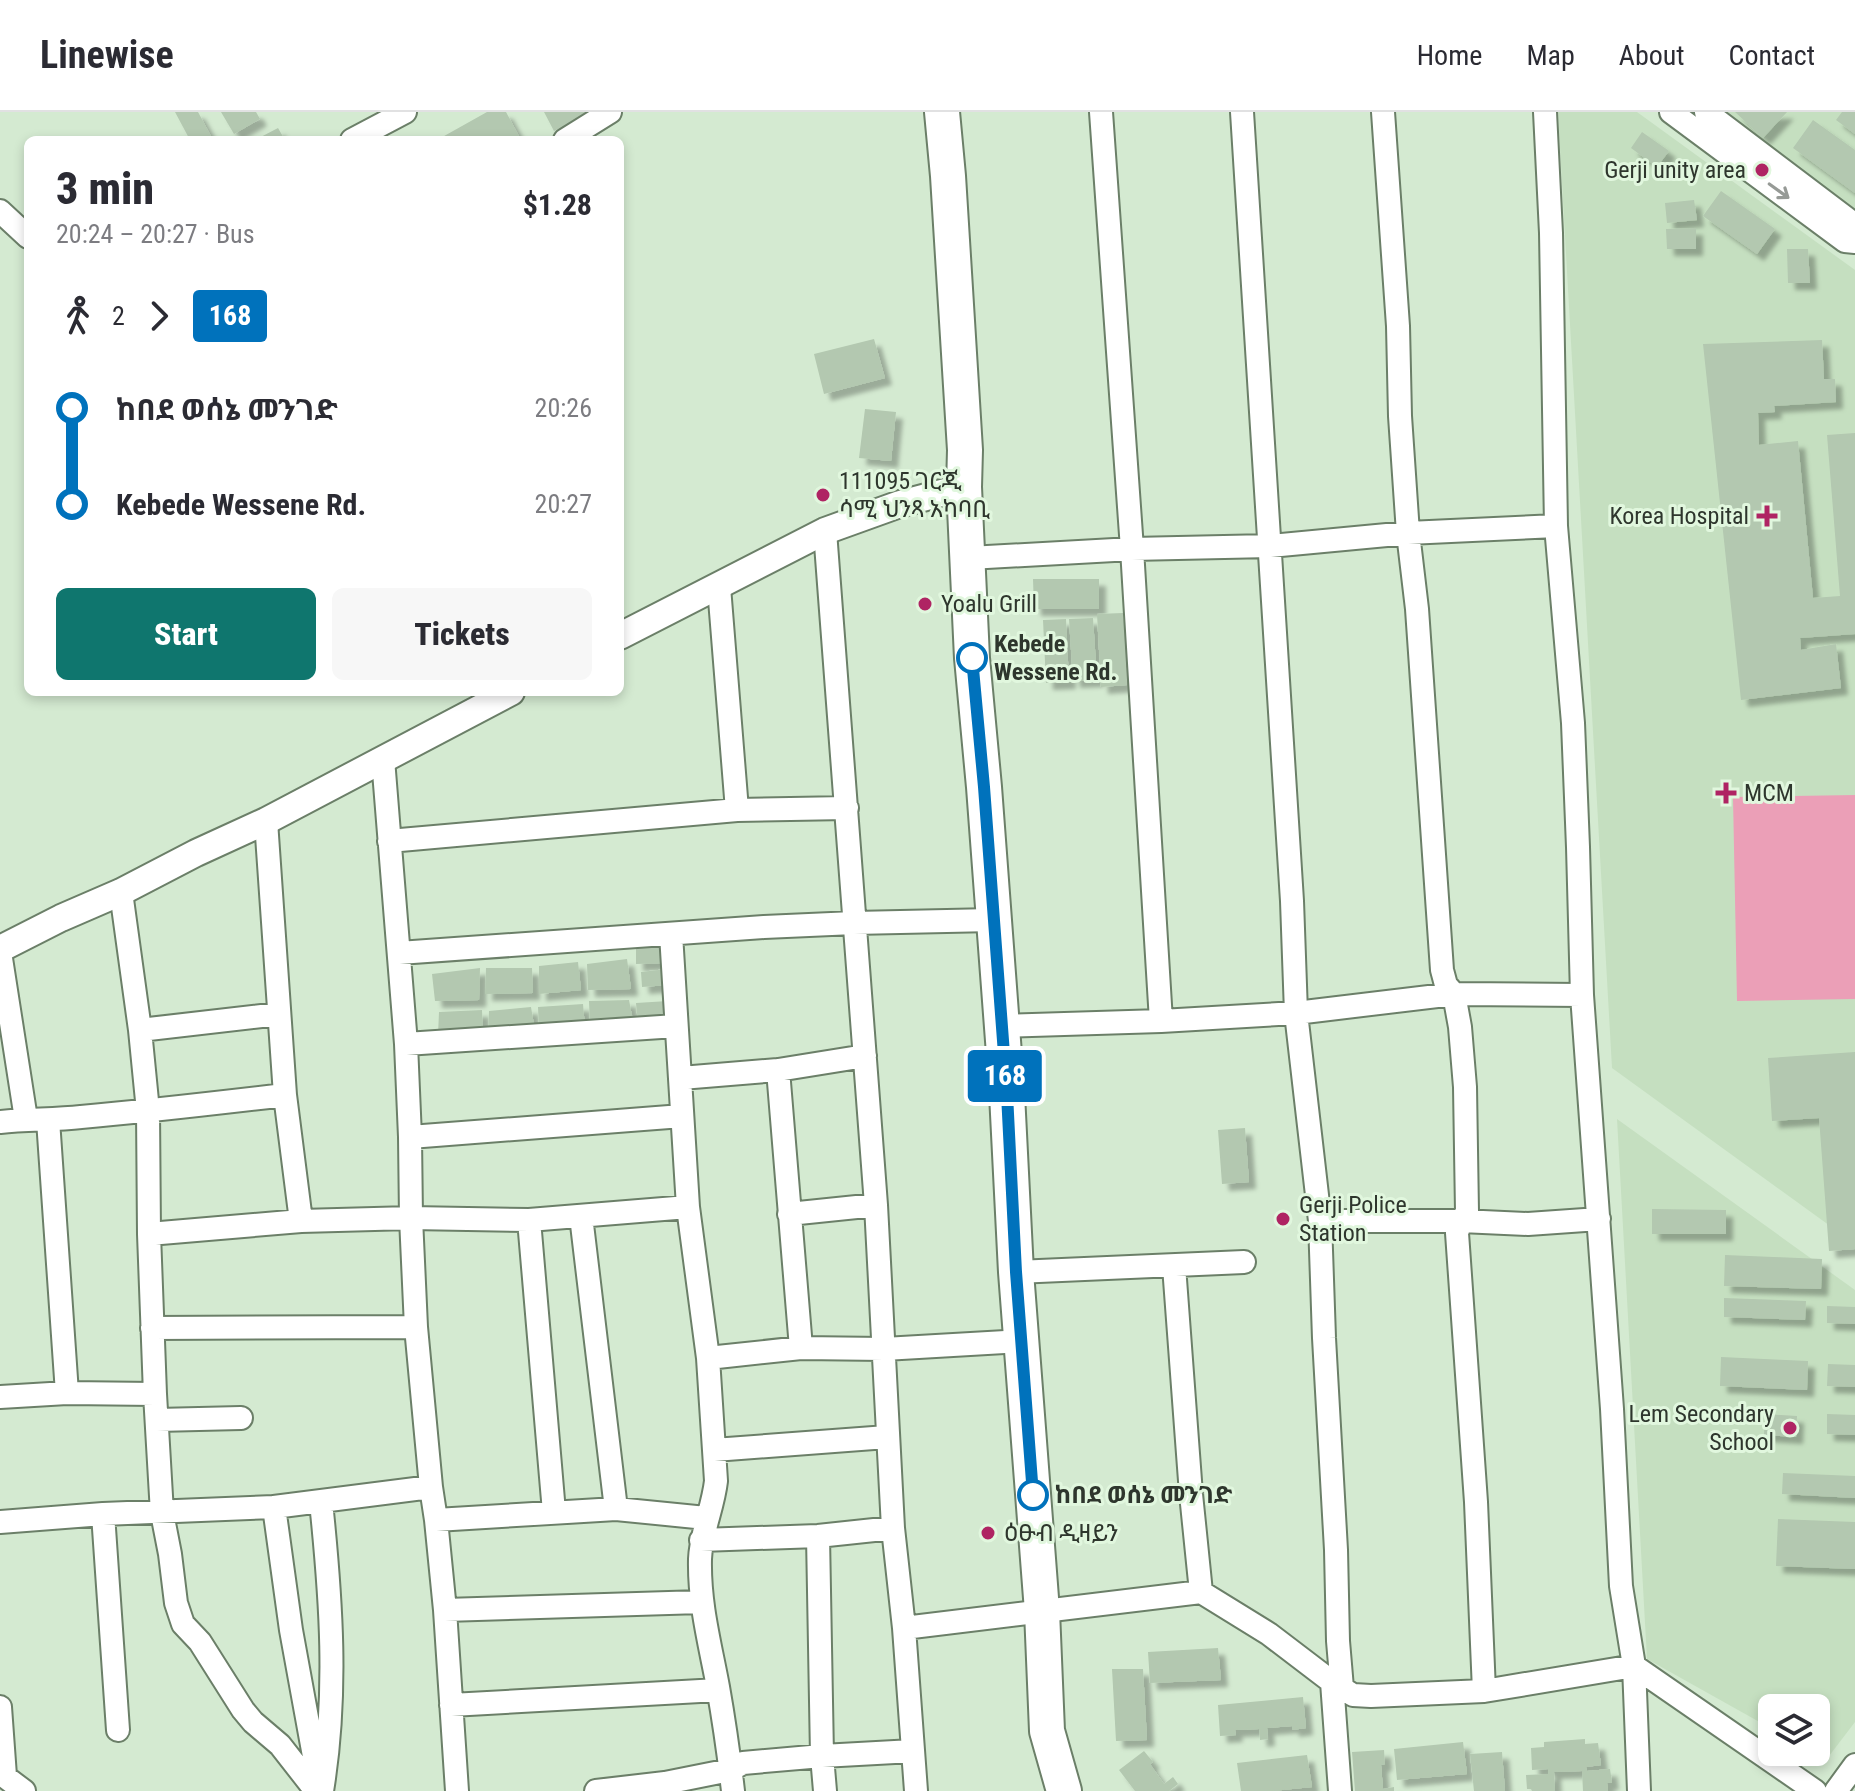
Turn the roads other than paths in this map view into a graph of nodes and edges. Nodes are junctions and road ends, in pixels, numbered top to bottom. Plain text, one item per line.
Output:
1 (405, 112) edge
2 (610, 112) edge
3 (942, 112) edge
4 (1101, 112) edge
5 (1242, 112) edge
6 (1383, 112) edge
7 (1545, 112) edge
8 (1671, 112) edge
9 (1706, 112) edge
10 (360, 136) edge
11 (571, 136) edge
12 (0, 211) edge
13 (1855, 227) edge
14 (24, 233) edge
15 (1855, 242) edge
16 (964, 487) junction
17 (1556, 526) junction
18 (825, 531) junction
19 (1408, 533) junction
20 (1270, 546) junction
21 (1132, 549) junction
22 (969, 558) junction
23 (719, 587) junction
24 (624, 634) edge
25 (503, 696) edge
26 (383, 759) junction
27 (847, 808) junction
28 (737, 810) junction
29 (266, 821) junction
30 (389, 841) junction
31 (121, 892) junction
32 (993, 920) junction
33 (854, 923) junction
34 (671, 934) junction
35 (0, 951) edge
36 (399, 953) junction
37 (1454, 994) junction
38 (1582, 995) junction
39 (1296, 1013) junction
40 (279, 1014) junction
41 (1161, 1021) junction
42 (676, 1026) junction
43 (1001, 1026) junction
44 (140, 1030) junction
45 (406, 1044) junction
46 (865, 1056) junction
47 (778, 1070) junction
48 (681, 1078) junction
49 (285, 1095) junction
50 (148, 1111) junction
51 (682, 1116) junction
52 (37, 1119) junction
53 (0, 1122) edge
54 (410, 1137) junction
55 (876, 1205) junction
56 (688, 1207) junction
57 (789, 1214) junction
58 (581, 1216) junction
59 (411, 1218) junction
60 (1599, 1219) junction
61 (529, 1220) junction
62 (301, 1221) junction
63 (1320, 1221) junction
64 (1461, 1221) junction
65 (149, 1234) junction
66 (1244, 1262) dead end
67 (1174, 1266) junction
68 (1016, 1272) junction
69 (416, 1327) junction
70 (152, 1328) junction
71 (1022, 1341) junction
72 (801, 1348) junction
73 (884, 1349) junction
74 (708, 1358) junction
75 (67, 1393) junction
76 (155, 1394) junction
77 (0, 1397) edge
78 (241, 1418) dead end
79 (157, 1420) junction
80 (887, 1437) junction
81 (714, 1450) junction
82 (431, 1487) junction
83 (321, 1502) junction
84 (274, 1507) junction
85 (616, 1509) junction
86 (554, 1512) junction
87 (162, 1513) junction
88 (103, 1514) junction
89 (436, 1520) junction
90 (0, 1522) edge
91 (893, 1528) junction
92 (704, 1529) junction
93 (818, 1536) junction
94 (1201, 1592) junction
95 (701, 1602) junction
96 (445, 1610) junction
97 (1042, 1611) junction
98 (904, 1628) junction
99 (1634, 1666) junction
100 (1337, 1685) junction
101 (718, 1690) junction
102 (1484, 1691) junction
103 (451, 1705) junction
104 (0, 1707) edge
105 (118, 1730) dead end
106 (913, 1751) junction
107 (822, 1756) junction
108 (1855, 1765) edge
109 (2, 1775) edge
110 (732, 1780) edge
111 (605, 1790) edge
112 (24, 1791) edge
113 (320, 1791) edge
114 (457, 1791) edge
115 (825, 1791) edge
116 (916, 1791) edge
117 (1064, 1791) edge
118 (1340, 1791) edge
119 (1639, 1791) edge
120 (1815, 1791) edge
121 (1836, 1791) edge

1 - 10 street
2 - 11 street
3 - 16 main road
4 - 21 street
5 - 20 street
6 - 19 street
7 - 17 street
8 -> 15 street
9 - 13 street
12 - 14 street
16 - 18 street
16 - 22 main road
17 - 19 street
17 - 38 street
18 - 23 street
18 - 27 street
19 - 20 street
19 - 37 street
20 - 21 street
20 - 39 street
21 - 22 street
21 - 41 street
22 - 32 main road
23 - 24 street
23 - 28 street
25 - 26 street
26 - 29 street
26 - 30 street
27 - 28 street
27 - 33 street
28 - 30 street
29 - 31 street
29 - 40 street
30 - 36 street
31 - 35 street
31 - 44 street
32 - 33 street
32 - 43 main road
33 - 34 street
33 - 46 street
34 - 36 street
34 - 42 street
35 - 52 street
36 - 45 street
37 - 38 street
37 - 39 street
37 - 64 street
38 - 60 street
39 - 41 street
39 - 63 street
40 - 44 street
40 - 49 street
41 - 43 street
42 - 45 street
42 - 48 street
43 - 68 main road
44 - 50 street
45 - 54 street
46 - 47 street
46 - 55 street
47 - 48 street
47 - 57 street
48 - 51 street
49 - 50 street
49 - 62 street
50 - 52 street
50 - 65 street
51 - 54 street
51 - 56 street
52 - 53 street
52 - 75 street
54 - 59 street
55 - 57 street
55 - 73 street
56 - 58 street
56 - 74 street
57 - 72 street
58 - 61 street
58 - 85 street
59 - 61 street
59 - 62 street
59 - 69 street
60 - 64 street
60 - 99 street
61 - 86 street
62 - 65 street
63 - 64 street
63 - 100 street
64 - 102 street
65 - 70 street
66 - 67 street
67 - 68 street
67 - 94 street
68 - 71 main road
69 - 70 street
69 - 82 street
70 - 76 street
71 - 73 street
71 - 97 main road
72 - 73 street
72 - 74 street
73 - 80 street
74 - 81 street
75 - 76 street
75 - 77 street
76 - 79 street
78 - 79 street
79 - 87 street
80 - 81 street
80 - 91 street
81 - 92 street
82 - 83 street
82 - 89 street
83 - 84 street
83 - 113 street
84 - 87 street
84 - 113 street
85 - 86 street
85 - 92 street
86 - 89 street
87 - 88 street
87 - 113 street
88 - 90 street
88 - 105 street
89 - 96 street
91 - 93 street
91 - 98 street
92 - 93 street
92 - 95 street
93 - 107 street
94 - 97 street
94 - 100 street
95 - 96 street
95 - 101 street
96 - 103 street
97 - 98 street
97 - 117 main road
98 - 106 street
99 - 102 street
99 - 119 street
99 - 120 street
100 - 102 street
100 - 118 street
101 - 103 street
101 - 110 street
103 - 114 street
104 - 109 street
106 - 107 street
106 - 116 street
107 - 110 street
107 - 115 street
108 - 121 street
109 - 112 street
110 - 111 street

